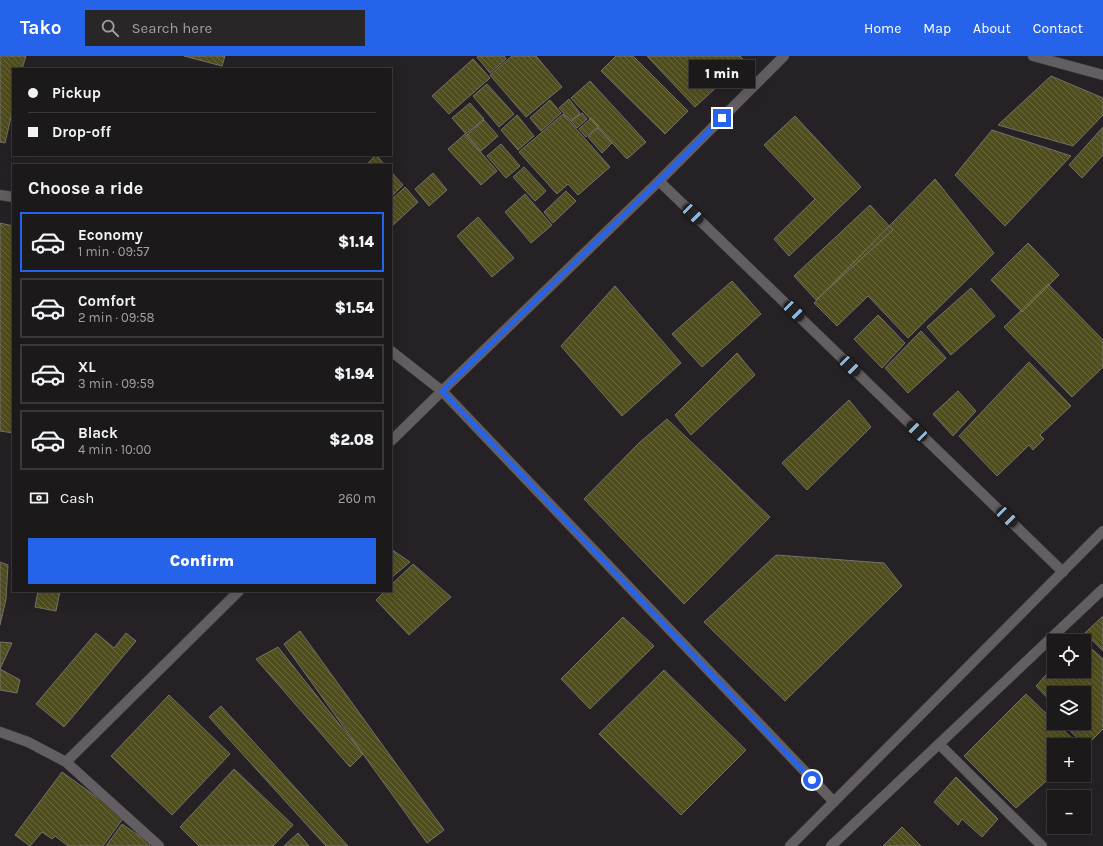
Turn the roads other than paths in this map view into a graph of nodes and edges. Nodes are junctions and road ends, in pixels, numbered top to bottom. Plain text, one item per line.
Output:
1 (784, 56) edge
2 (1033, 56) edge
3 (1103, 75) edge
4 (659, 181) junction
5 (0, 194) edge
6 (12, 197) edge
7 (392, 351) edge
8 (442, 391) junction
9 (392, 440) edge
10 (1103, 531) edge
11 (1063, 572) junction
12 (1103, 589) edge
13 (238, 592) edge
14 (0, 732) edge
15 (939, 744) junction
16 (66, 762) junction
17 (834, 802) junction
18 (159, 846) edge
19 (790, 846) edge
20 (831, 846) edge
21 (1042, 846) edge

1 - 4 street
2 - 3 street
4 - 8 street
4 - 11 street
5 - 6 street
7 - 8 street
8 - 9 street
8 - 17 street
10 - 11 street
11 - 17 street
12 - 15 street
13 - 16 street
14 - 16 street
15 - 20 street
15 - 21 street
16 - 18 street
17 - 19 street

